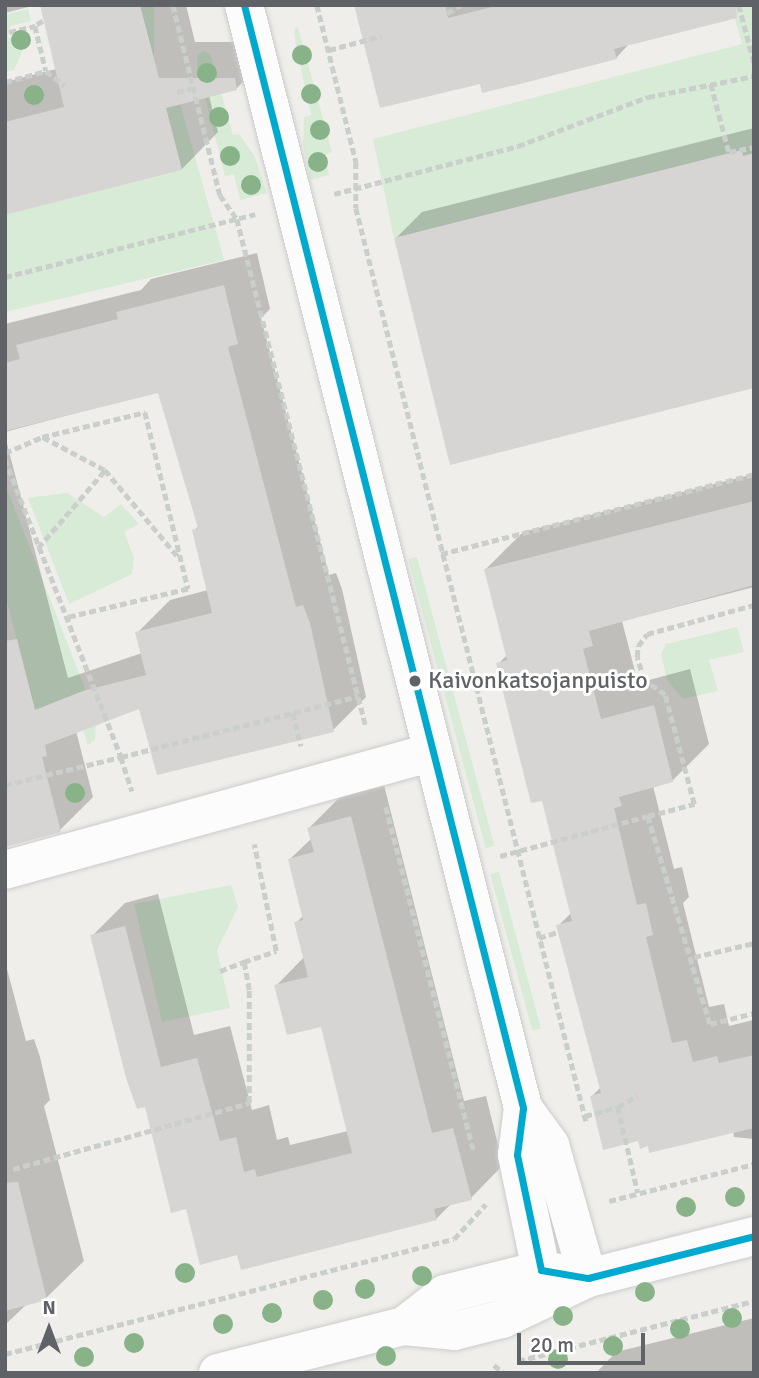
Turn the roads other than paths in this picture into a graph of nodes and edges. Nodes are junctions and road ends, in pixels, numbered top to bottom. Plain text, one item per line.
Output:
1 (244, 5) edge
2 (433, 752) junction
3 (5, 870) edge
4 (523, 1108) junction
5 (754, 1236) edge
6 (541, 1270) junction
7 (589, 1278) junction
8 (404, 1325) junction
9 (218, 1373) edge

1 - 2 street
2 - 3 street
2 - 4 street
4 - 6 street
4 - 7 street
5 - 7 street
6 - 7 street
6 - 8 street
7 - 8 street
8 - 9 street

